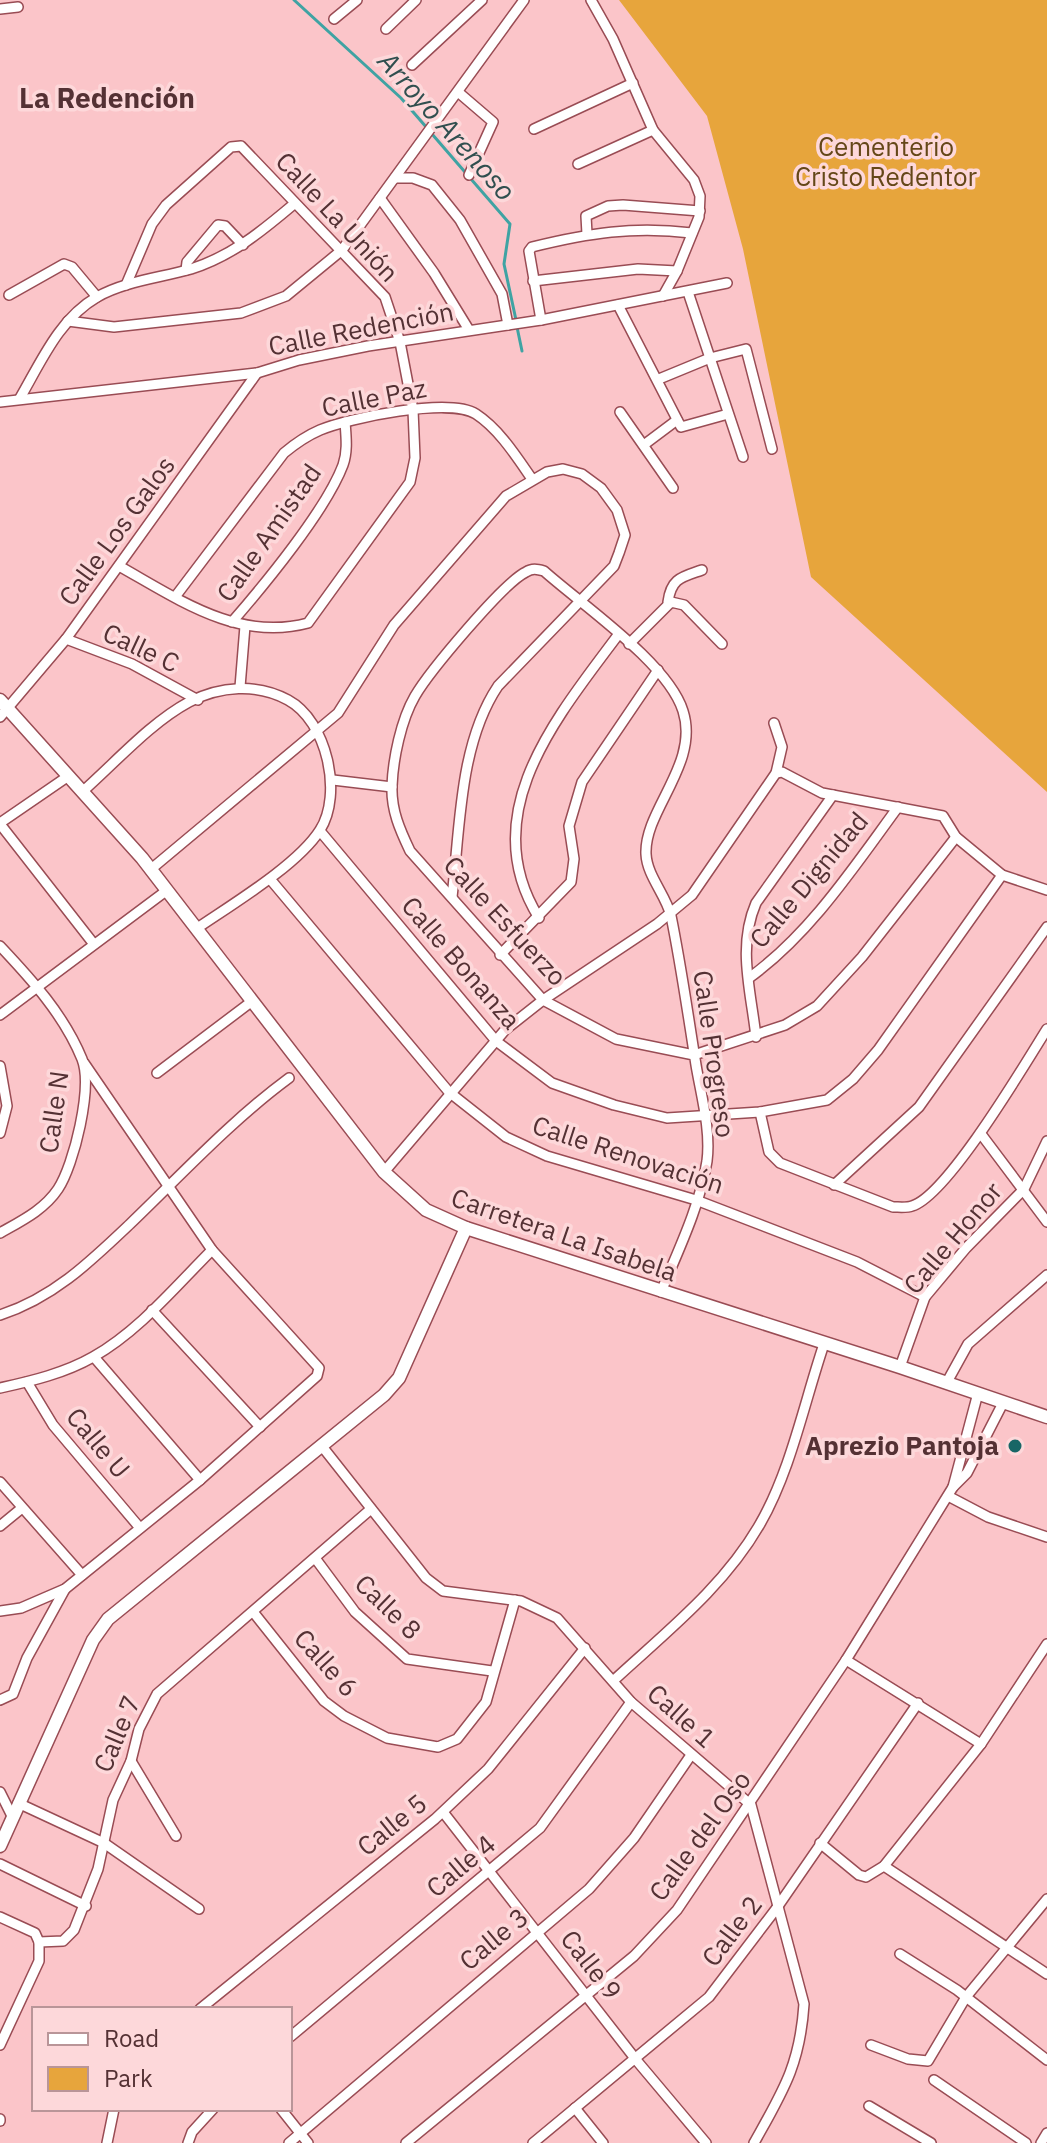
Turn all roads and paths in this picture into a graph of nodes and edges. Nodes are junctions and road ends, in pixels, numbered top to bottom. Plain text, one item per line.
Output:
1 (357, 0) edge
2 (416, 0) edge
3 (482, 0) edge
4 (524, 0) edge
5 (591, 0) edge
6 (18, 7) dead end
7 (0, 9) edge
8 (334, 19) dead end
9 (386, 29) dead end
10 (412, 65) dead end
11 (633, 83) junction
12 (458, 92) junction
13 (534, 129) dead end
14 (653, 130) junction
15 (578, 164) dead end
16 (469, 175) dead end
17 (395, 178) junction
18 (380, 198) junction
19 (294, 204) junction
20 (700, 211) junction
21 (692, 233) junction
22 (587, 234) junction
23 (243, 245) junction
24 (342, 250) junction
25 (186, 270) junction
26 (677, 271) junction
27 (533, 281) junction
28 (727, 283) dead end
29 (126, 285) junction
30 (688, 292) junction
31 (9, 295) dead end
32 (663, 296) junction
33 (97, 297) junction
34 (618, 305) junction
35 (536, 320) junction
36 (68, 321) junction
37 (511, 324) junction
38 (469, 330) junction
39 (400, 342) junction
40 (710, 358) junction
41 (257, 373) junction
42 (659, 379) junction
43 (20, 398) junction
44 (0, 402) edge
45 (413, 410) junction
46 (620, 412) dead end
47 (728, 414) junction
48 (677, 420) junction
49 (345, 422) junction
50 (645, 444) junction
51 (772, 449) dead end
52 (743, 457) dead end
53 (532, 479) junction
54 (673, 488) dead end
55 (119, 566) junction
56 (534, 569) joint
57 (702, 570) dead end
58 (175, 597) junction
59 (668, 602) junction
60 (579, 603) junction
61 (232, 622) junction
62 (245, 626) junction
63 (618, 635) junction
64 (66, 639) junction
65 (629, 644) junction
66 (722, 644) dead end
67 (658, 670) junction
68 (240, 687) junction
69 (198, 700) junction
70 (3, 709) edge
71 (774, 723) dead end
72 (315, 733) junction
73 (776, 773) junction
74 (67, 777) junction
75 (333, 780) junction
76 (392, 787) junction
77 (82, 792) junction
78 (833, 795) junction
79 (898, 807) junction
80 (0, 823) edge
81 (320, 831) junction
82 (956, 837) junction
83 (150, 870) junction
84 (1002, 875) junction
85 (270, 879) junction
86 (1047, 890) edge
87 (166, 891) junction
88 (452, 897) junction
89 (670, 911) junction
90 (539, 918) junction
91 (1047, 927) edge
92 (196, 929) junction
93 (93, 943) junction
94 (0, 946) edge
95 (500, 955) junction
96 (749, 978) junction
97 (38, 988) junction
98 (543, 1000) junction
99 (251, 1002) junction
100 (0, 1015) edge
101 (1047, 1029) edge
102 (756, 1037) junction
103 (496, 1041) junction
104 (694, 1055) junction
105 (84, 1063) junction
106 (0, 1066) edge
107 (157, 1073) dead end
108 (289, 1078) dead end
109 (449, 1092) junction
110 (760, 1112) junction
111 (705, 1118) junction
112 (0, 1133) edge
113 (981, 1134) junction
114 (1047, 1141) edge
115 (384, 1172) junction
116 (834, 1185) junction
117 (168, 1189) junction
118 (1024, 1189) junction
119 (696, 1200) junction
120 (1047, 1222) edge
121 (466, 1228) junction
122 (0, 1233) edge
123 (212, 1250) junction
124 (1047, 1275) edge
125 (661, 1292) junction
126 (925, 1297) junction
127 (152, 1310) junction
128 (0, 1315) edge
129 (824, 1344) junction
130 (94, 1357) junction
131 (900, 1367) junction
132 (27, 1382) junction
133 (947, 1382) junction
134 (0, 1388) edge
135 (978, 1393) junction
136 (1003, 1403) junction
137 (1047, 1417) edge
138 (260, 1427) junction
139 (321, 1445) junction
140 (200, 1480) junction
141 (0, 1482) edge
142 (951, 1492) junction
143 (22, 1508) junction
144 (371, 1509) junction
145 (0, 1526) edge
146 (140, 1528) junction
147 (1047, 1537) edge
148 (315, 1558) junction
149 (82, 1575) junction
150 (65, 1589) junction
151 (515, 1600) junction
152 (0, 1611) edge
153 (254, 1613) junction
154 (1047, 1644) edge
155 (585, 1648) junction
156 (846, 1660) junction
157 (492, 1671) junction
158 (613, 1681) junction
159 (0, 1700) edge
160 (631, 1702) junction
161 (918, 1703) junction
162 (981, 1744) junction
163 (691, 1755) junction
164 (131, 1761) junction
165 (0, 1792) edge
166 (18, 1803) junction
167 (751, 1805) junction
168 (443, 1812) junction
169 (12, 1816) junction
170 (176, 1836) dead end
171 (1, 1842) edge
172 (104, 1843) junction
173 (820, 1843) junction
174 (0, 1864) edge
175 (884, 1866) junction
176 (490, 1870) junction
177 (1047, 1899) edge
178 (86, 1906) junction
179 (199, 1909) dead end
180 (776, 1909) junction
181 (0, 1917) edge
182 (537, 1931) junction
183 (39, 1942) junction
184 (1006, 1947) junction
185 (900, 1954) dead end
186 (1047, 1974) edge
187 (586, 1995) junction
188 (966, 1997) junction
189 (204, 2007) edge
190 (292, 2035) edge
191 (0, 2045) edge
192 (871, 2045) dead end
193 (1047, 2060) edge
194 (637, 2061) junction
195 (934, 2080) dead end
196 (869, 2106) dead end
197 (575, 2108) junction
198 (114, 2111) edge
199 (211, 2111) edge
200 (282, 2111) edge
201 (299, 2133) junction
202 (1047, 2133) edge
203 (107, 2143) edge
204 (188, 2143) edge
205 (289, 2143) edge
206 (308, 2143) edge
207 (406, 2143) edge
208 (533, 2143) edge
209 (603, 2143) edge
210 (706, 2143) edge
211 (754, 2143) edge
212 (931, 2143) edge
213 (1026, 2143) edge
214 (1041, 2143) edge

1 - 8 street
2 - 9 street
3 - 10 street
4 - 12 street
5 - 11 street
6 - 7 street
11 - 13 street
11 - 14 street
12 - 16 street
12 - 17 street
14 - 15 street
14 - 20 street
17 - 18 street
17 - 37 street
18 - 24 street
18 - 38 street
19 - 23 street
19 - 24 street, Calle La Unión
19 - 29 street, Calle La Unión
20 - 21 street
20 - 22 street
21 - 22 street
21 - 26 street
22 - 27 street
23 - 25 street
23 - 25 street
24 - 36 street
24 - 39 street, Calle La Unión
25 - 29 street
26 - 27 street
26 - 32 street
27 - 35 street
28 - 30 street, Calle Redención
29 - 33 street
30 - 32 street, Calle Redención
30 - 40 street
31 - 33 street
32 - 34 street, Calle Redención
33 - 36 street
34 - 35 street, Calle Redención
34 - 42 street
35 - 37 street, Calle Redención
36 - 43 street
37 - 38 street, Calle Redención
38 - 39 street, Calle Redención
39 - 41 street, Calle Redención
39 - 45 street, Calle La Unión
40 - 42 street
40 - 47 street
40 - 51 street
41 - 43 street, Calle Redención
41 - 55 street, Calle Los Galos
42 - 48 street
43 - 44 street, Calle Redención
45 - 49 street, Calle Paz
45 - 53 street, Calle Paz
45 - 62 street, Calle La Unión
46 - 50 street
47 - 48 street
47 - 52 street
48 - 50 street
49 - 58 street, Calle Paz
49 - 61 street, Calle Amistad
50 - 54 street
53 - 60 street
53 - 72 street
55 - 58 street, Calle La Unión
55 - 64 street, Calle Los Galos
56 - 60 street, Calle Progreso
56 - 76 street, Calle Esfuerzo
57 - 59 street
58 - 61 street, Calle La Unión
59 - 65 street
59 - 66 street
60 - 63 street, Calle Progreso
60 - 88 street
61 - 62 street, Calle La Unión
62 - 68 street, Calle Amistad
63 - 65 street, Calle Progreso
63 - 90 street
64 - 69 street, Calle C
64 - 70 street, Calle Los Galos
65 - 67 street, Calle Progreso
67 - 89 street, Calle Progreso
67 - 90 street
68 - 69 street
68 - 72 street
69 - 77 street
70 - 74 main road, Carretera La Isabela
71 - 73 street
72 - 75 street
72 - 83 street
73 - 78 street
73 - 89 street
74 - 77 main road, Carretera La Isabela
74 - 80 street
75 - 76 street
75 - 81 street
76 - 88 street, Calle Esfuerzo
77 - 83 main road, Carretera La Isabela
78 - 79 street
78 - 96 street
79 - 82 street
79 - 96 street, Calle Dignidad
80 - 93 street
81 - 85 street
81 - 103 street, Calle Bonanza
82 - 84 street
82 - 102 street, Calle Esfuerzo
83 - 87 main road, Carretera La Isabela
84 - 86 street
84 - 110 street, Calle Bonanza
85 - 92 street
85 - 109 street, Calle Renovación
87 - 92 main road, Carretera La Isabela
87 - 93 street
88 - 95 street, Calle Esfuerzo
89 - 98 street
89 - 104 street, Calle Progreso
90 - 95 street
91 - 116 street
92 - 99 main road, Carretera La Isabela
93 - 97 street
94 - 97 street, Calle N
95 - 98 street, Calle Esfuerzo
96 - 102 street
97 - 100 street
97 - 105 street, Calle N
98 - 103 street
98 - 104 street, Calle Esfuerzo
99 - 107 street
99 - 115 main road, Carretera La Isabela
101 - 113 street
102 - 104 street, Calle Esfuerzo
103 - 109 street
103 - 111 street, Calle Bonanza
104 - 111 street, Calle Progreso
105 - 117 street
105 - 122 street, Calle N
106 - 112 street
108 - 117 street
109 - 115 street
109 - 119 street, Calle Renovación
110 - 111 street, Calle Bonanza
110 - 116 street
111 - 119 street, Calle Progreso
113 - 116 street
113 - 118 street
114 - 118 street, Calle Honor
115 - 121 main road, Carretera La Isabela
117 - 123 street
117 - 128 street
118 - 120 street
118 - 126 street, Calle Honor
119 - 125 street, Calle Progreso
119 - 126 street, Calle Renovación
121 - 125 main road, Carretera La Isabela
121 - 139 main road
123 - 127 street
123 - 138 street
124 - 133 street
125 - 129 main road, Carretera La Isabela
126 - 131 street, Calle Honor
127 - 130 street
127 - 138 street
129 - 131 main road, Carretera La Isabela
129 - 158 street
130 - 132 street
130 - 140 street
131 - 133 main road, Carretera La Isabela
132 - 134 street
132 - 146 street, Calle U
133 - 135 main road, Carretera La Isabela
135 - 136 main road, Carretera La Isabela
135 - 142 street, Calle del Oso
136 - 137 main road, Carretera La Isabela
136 - 142 street, Calle del Oso
138 - 140 street
139 - 144 street, Calle 1
139 - 166 main road
140 - 146 street
141 - 143 street
142 - 147 street
142 - 156 street, Calle del Oso
143 - 145 street
143 - 149 street
144 - 148 street, Calle 7
144 - 151 street, Calle 1
146 - 149 street
148 - 153 street, Calle 7
148 - 157 street, Calle 8
149 - 150 street
150 - 152 street
150 - 159 street
151 - 155 street, Calle 1
151 - 157 street, Calle 6
153 - 157 street, Calle 6
153 - 164 street, Calle 7
154 - 162 street
155 - 158 street, Calle 1
155 - 168 street, Calle 5
156 - 161 street
156 - 167 street, Calle del Oso
158 - 160 street, Calle 1
160 - 163 street, Calle 1
160 - 176 street, Calle 4
161 - 162 street
161 - 173 street, Calle 2
162 - 175 street
163 - 167 street, Calle 1
163 - 182 street, Calle 3
164 - 170 street
164 - 172 street, Calle 7
165 - 169 street
166 - 169 main road
166 - 172 street
167 - 180 street
167 - 187 street, Calle del Oso
168 - 176 street, Calle 9
168 - 189 street, Calle 5
169 - 171 main road
172 - 178 street, Calle 7
172 - 179 street
173 - 175 street
173 - 180 street, Calle 2
174 - 178 street
175 - 184 street
176 - 182 street, Calle 9
176 - 190 street, Calle 4
177 - 184 street
178 - 183 street, Calle 7
180 - 194 street, Calle 2
180 - 211 street
181 - 183 street
182 - 187 street, Calle 9
182 - 201 street, Calle 3
183 - 191 street
184 - 186 street
184 - 188 street
185 - 188 street
187 - 194 street, Calle 9
187 - 207 street, Calle del Oso
188 - 192 street
188 - 193 street
194 - 197 street, Calle 2
194 - 210 street, Calle 9
195 - 213 street
196 - 212 street
197 - 208 street, Calle 2
197 - 209 street
198 - 203 street
199 - 204 street
200 - 201 street
201 - 205 street, Calle 3
201 - 206 street
202 - 214 street

